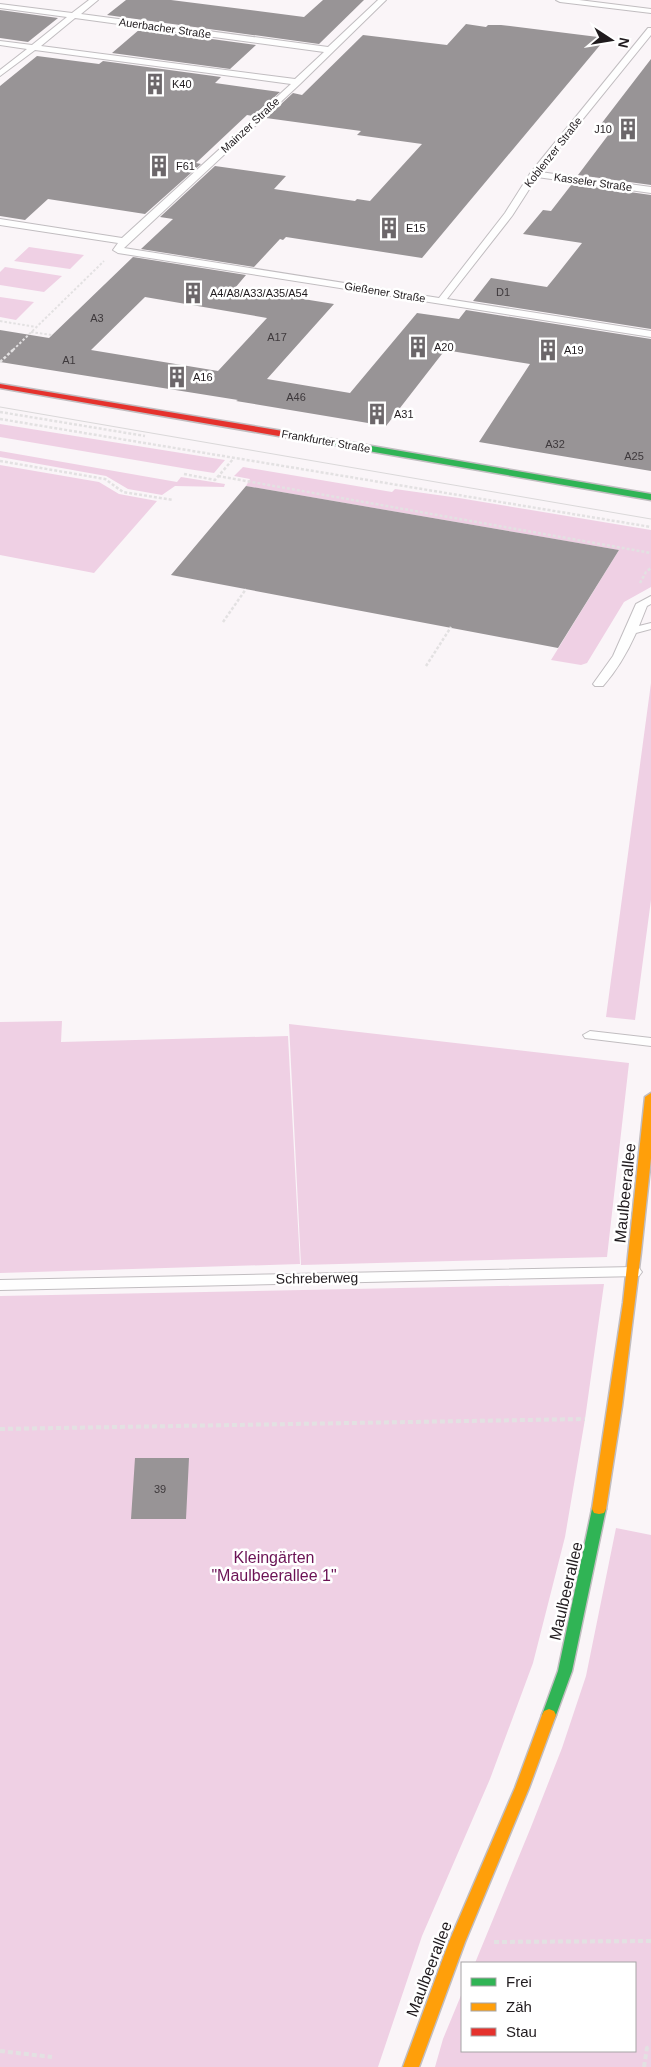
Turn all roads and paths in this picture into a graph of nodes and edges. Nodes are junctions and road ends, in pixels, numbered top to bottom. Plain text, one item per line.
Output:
1 (94, 0) edge
2 (382, 0) edge
3 (560, 0) edge
4 (631, 0) edge
5 (651, 2) edge
6 (0, 6) edge
7 (651, 11) edge
8 (74, 16) junction
9 (651, 30) edge
10 (0, 43) edge
11 (34, 47) junction
12 (330, 50) junction
13 (0, 74) edge
14 (296, 82) junction
15 (534, 174) junction
16 (651, 190) edge
17 (0, 222) edge
18 (124, 241) junction
19 (118, 250) joint
20 (441, 301) junction
21 (0, 322) edge
22 (36, 327) junction
23 (31, 332) junction
24 (651, 334) edge
25 (52, 335) dead end
26 (0, 362) edge
27 (0, 386) edge
28 (0, 412) edge
29 (0, 419) edge
30 (139, 443) junction
31 (234, 457) junction
32 (0, 461) edge
33 (184, 474) dead end
34 (218, 476) junction
35 (651, 497) edge
36 (173, 500) dead end
37 (651, 527) edge
38 (651, 553) edge
39 (246, 589) dead end
40 (651, 599) edge
41 (223, 622) dead end
42 (651, 626) edge
43 (451, 627) dead end
44 (632, 631) junction
45 (426, 666) dead end
46 (599, 684) dead end
47 (590, 1035) dead end
48 (651, 1042) edge
49 (651, 1097) edge
50 (634, 1272) junction
51 (0, 1285) edge
52 (615, 1419) junction
53 (0, 1429) edge
54 (456, 1942) junction
55 (651, 1942) edge
56 (651, 2046) edge
57 (0, 2051) edge
58 (52, 2057) dead end
59 (411, 2067) edge
60 (644, 2067) edge

1 - 8 lane
2 - 12 lane, Mainzer Straße
3 - 7 lane
4 - 5 lane
6 - 8 lane, Auerbacher Straße
8 - 11 lane
8 - 12 lane, Auerbacher Straße
9 - 15 lane, Koblenzer Straße
10 - 11 lane
11 - 13 lane
11 - 14 lane
12 - 14 lane, Mainzer Straße
14 - 18 lane, Mainzer Straße
15 - 16 lane, Kasseler Straße
15 - 20 lane, Koblenzer Straße
17 - 18 lane
18 - 19 lane, Mainzer Straße
18 - 22 path
19 - 20 lane, Gießener Straße
20 - 24 lane, Gießener Straße
21 - 22 path
22 - 23 path
23 - 25 path
23 - 26 path
27 - 35 street, Frankfurter Straße
28 - 30 path
29 - 30 path
30 - 31 path
31 - 34 path
31 - 37 path
32 - 36 path
33 - 34 path
34 - 38 path
39 - 41 path
40 - 44 lane
42 - 44 lane
43 - 45 path
44 - 46 lane
47 - 48 lane
49 - 50 street, Maulbeerallee
50 - 51 lane, Schreberweg
50 - 52 street, Maulbeerallee
52 - 53 path
52 - 54 street, Maulbeerallee
54 - 55 path
54 - 59 street, Maulbeerallee
56 - 60 path
57 - 58 path

